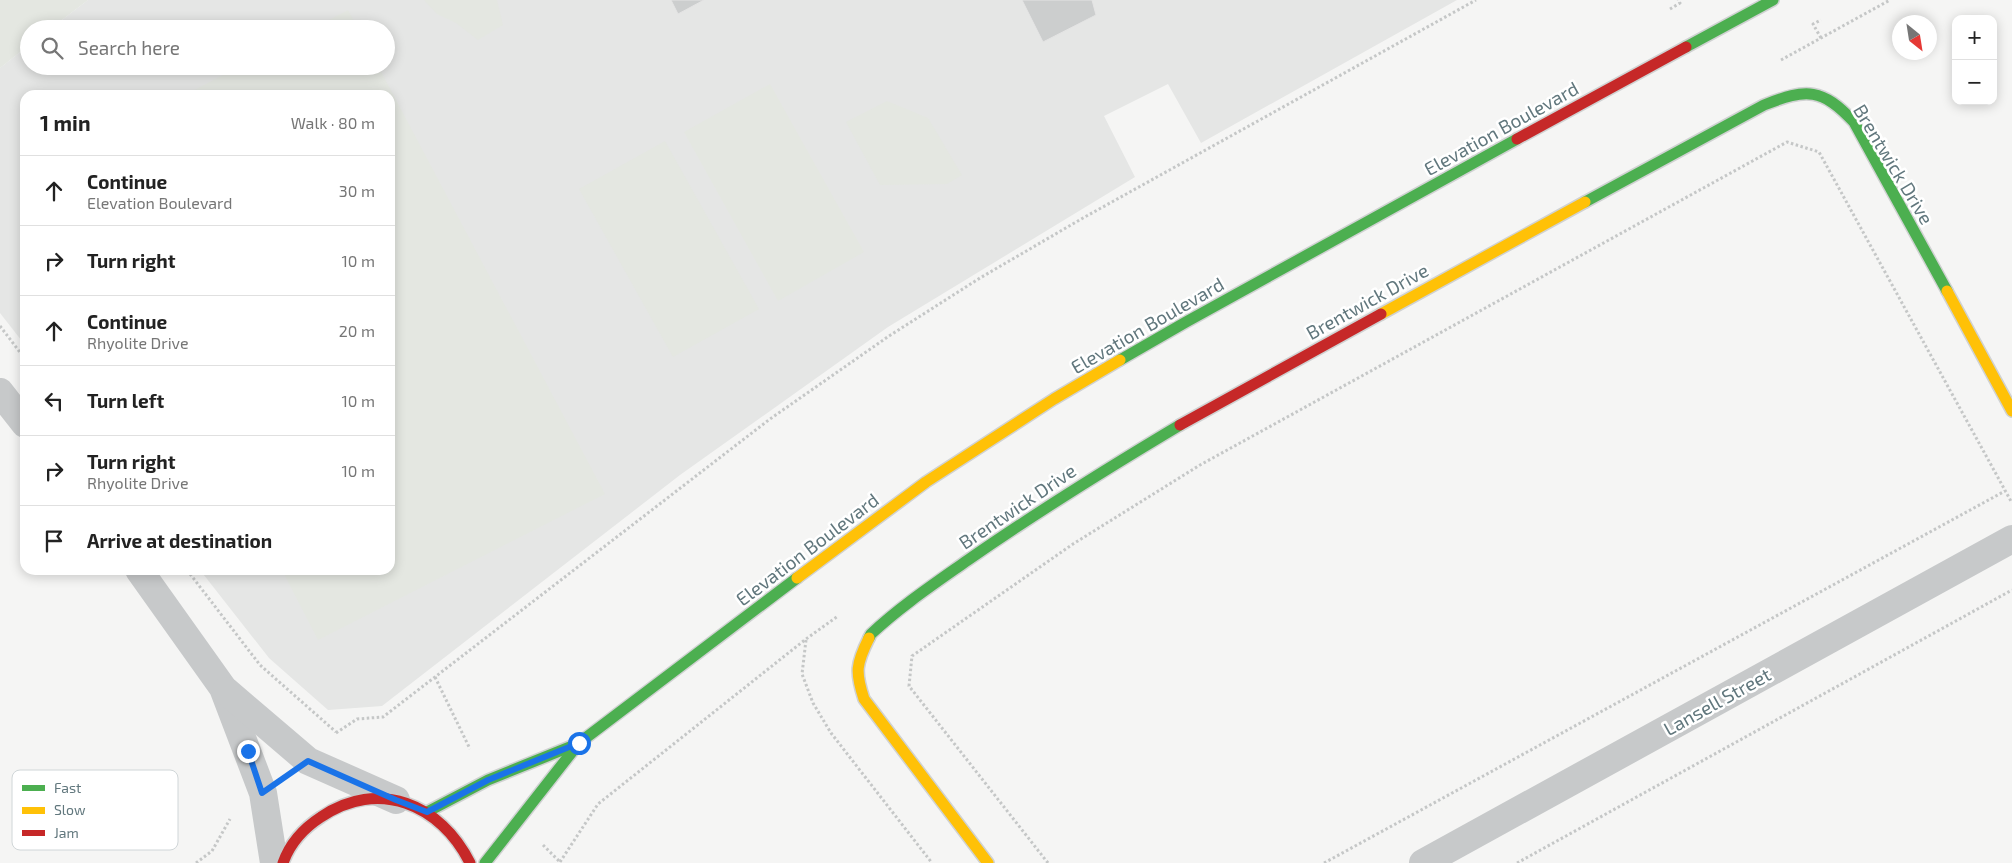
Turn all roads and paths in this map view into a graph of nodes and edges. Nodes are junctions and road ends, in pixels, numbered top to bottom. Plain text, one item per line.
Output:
1 (1476, 0) edge
2 (1678, 0) edge
3 (1773, 0) edge
4 (1670, 9) dead end
5 (1821, 20) dead end
6 (1821, 38) dead end
7 (0, 326) edge
8 (20, 352) edge
9 (0, 392) edge
10 (2012, 411) edge
11 (20, 418) edge
12 (2005, 491) junction
13 (2012, 503) edge
14 (2012, 539) edge
15 (143, 575) edge
16 (191, 575) edge
17 (2012, 590) edge
18 (806, 639) dead end
19 (223, 688) junction
20 (336, 733) junction
21 (579, 743) junction
22 (308, 761) junction
23 (262, 793) junction
24 (396, 800) junction
25 (427, 812) junction
26 (196, 863) edge
27 (274, 863) edge
28 (283, 863) edge
29 (470, 863) edge
30 (485, 863) edge
31 (932, 863) edge
32 (988, 863) edge
33 (1048, 863) edge
34 (1324, 863) edge
35 (1423, 863) edge
36 (1517, 863) edge

1 - 20 path
2 - 4 path
3 - 21 street, Elevation Boulevard
5 - 6 path
7 - 8 path
9 - 11 street
10 - 32 street, Brentwick Drive
12 - 13 path
12 - 33 path
12 - 34 path
14 - 35 street, Lansell Street
15 - 19 street
16 - 20 path
17 - 36 path
18 - 31 path
19 - 22 street
19 - 23 street
20 - 22 path
21 - 25 street, Elevation Boulevard
21 - 30 street, Elevation Boulevard
22 - 24 street
23 - 26 path
23 - 27 street
24 - 25 street
24 - 28 street
25 - 29 street

